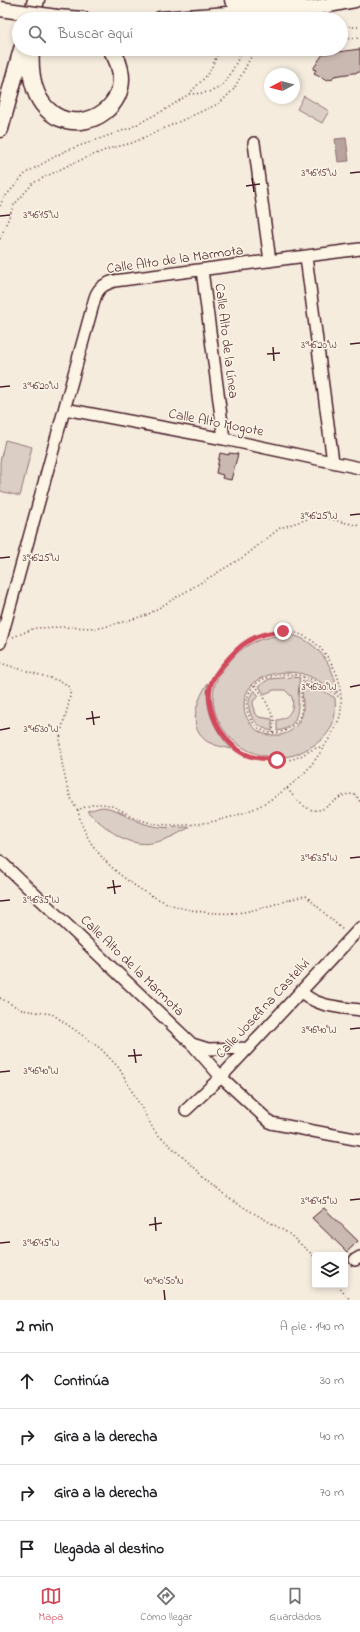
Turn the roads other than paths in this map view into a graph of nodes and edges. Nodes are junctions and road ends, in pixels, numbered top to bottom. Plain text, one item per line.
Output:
1 (3, 0) edge
2 (36, 0) edge
3 (233, 0) edge
4 (299, 0) edge
5 (317, 0) edge
6 (355, 0) edge
7 (0, 10) edge
8 (280, 10) junction
9 (15, 12) edge
10 (33, 12) edge
11 (253, 12) edge
12 (20, 56) edge
13 (30, 56) edge
14 (114, 56) edge
15 (0, 129) edge
16 (254, 143) dead end
17 (360, 249) edge
18 (306, 257) junction
19 (270, 261) junction
20 (202, 270) junction
21 (65, 409) junction
22 (224, 439) junction
23 (333, 462) junction
24 (360, 468) edge
25 (0, 642) edge
26 (0, 861) edge
27 (360, 928) edge
28 (301, 991) junction
29 (360, 1010) edge
30 (192, 1044) junction
31 (247, 1048) junction
32 (221, 1076) junction
33 (186, 1110) dead end
34 (360, 1140) edge

1 - 7 highway
2 - 10 highway
3 - 4 highway
5 - 8 main road
6 - 8 main road
7 - 9 main road, bridge
8 - 11 main road
12 - 15 highway
13 - 14 highway
16 - 19 street
17 - 18 street, Calle Alto de la Marmota
18 - 19 street, Calle Alto de la Marmota
18 - 23 street
19 - 20 street, Calle Alto de la Marmota
20 - 21 street, Calle Alto de la Marmota
20 - 22 street, Calle Alto de la Línea
21 - 22 street, Calle Alto Mogote
21 - 25 street, Calle Alto de la Marmota
22 - 23 street, Calle Alto Mogote
23 - 24 street, Calle Alto Mogote
26 - 30 street, Calle Alto de la Marmota
27 - 28 street, Calle Josefina Castellví
28 - 29 street
28 - 31 street, Calle Josefina Castellví
30 - 31 street, Calle Alto de la Marmota
30 - 32 street, Calle Alto de la Marmota
31 - 32 street, Calle Josefina Castellví
32 - 33 street, Calle Josefina Castellví
32 - 34 street, Calle Alto de la Marmota

